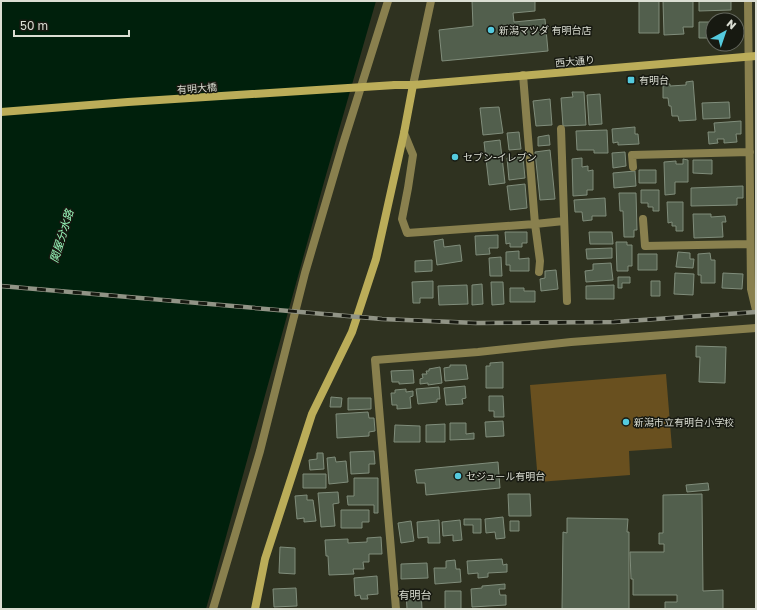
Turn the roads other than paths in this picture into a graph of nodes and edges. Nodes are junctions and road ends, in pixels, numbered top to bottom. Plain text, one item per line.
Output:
1 (388, 1) edge
2 (431, 1) edge
3 (748, 1) edge
4 (752, 57) edge
5 (522, 75) junction
6 (395, 85) joint
7 (413, 85) junction
8 (1, 112) edge
9 (561, 129) dead end
10 (404, 133) junction
11 (750, 152) junction
12 (633, 168) dead end
13 (643, 219) dead end
14 (564, 221) junction
15 (535, 224) junction
16 (750, 244) junction
17 (539, 272) dead end
18 (753, 289) edge
19 (567, 301) dead end
20 (756, 310) edge
21 (756, 328) edge
22 (213, 609) edge
23 (255, 609) edge
24 (396, 609) edge

1 - 22 street
2 - 7 street
3 - 4 street
4 - 5 street, 西大通り
4 - 11 street
5 - 7 street, 西大通り
5 - 15 street
6 - 7 street, 西大通り
6 - 8 street, 有明大橋, bridge
7 - 10 street
9 - 14 street
10 - 15 street
10 - 23 street
11 - 12 street
11 - 16 street
13 - 16 street
14 - 15 street
14 - 19 street
15 - 17 street
16 - 18 street
18 - 20 street
21 - 24 street

